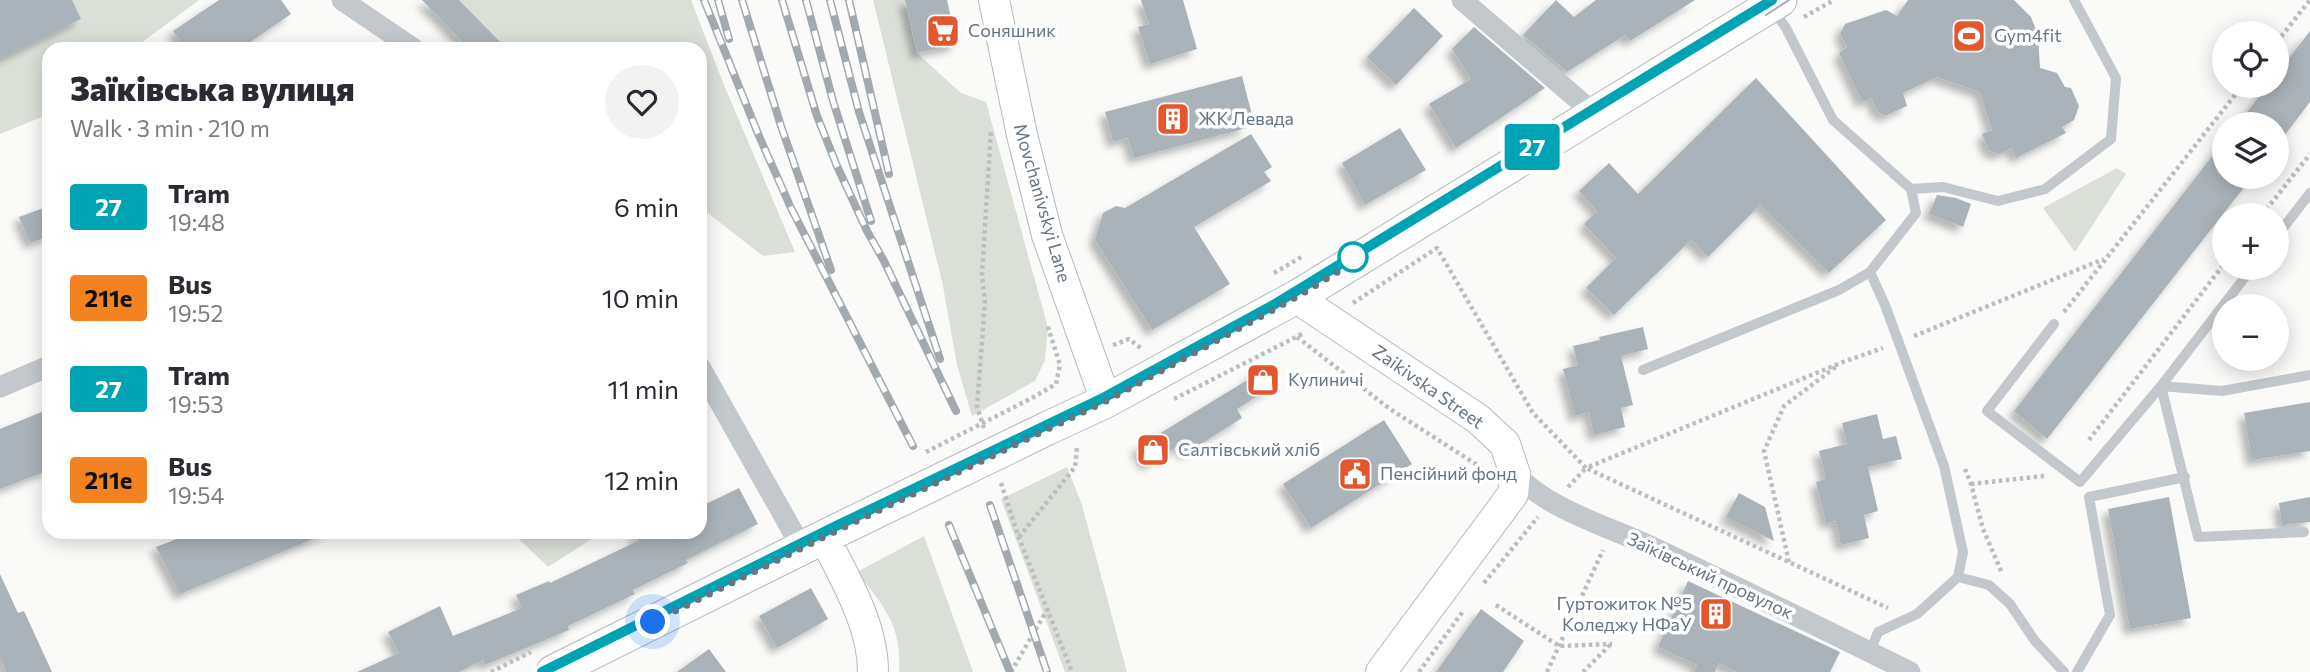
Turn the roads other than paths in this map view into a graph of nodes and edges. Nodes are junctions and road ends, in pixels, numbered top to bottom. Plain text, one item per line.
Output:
1 (342, 0) edge
2 (994, 0) edge
3 (1462, 0) edge
4 (2074, 0) edge
5 (1776, 3) edge
6 (404, 42) edge
7 (1595, 114) junction
8 (1911, 189) junction
9 (2310, 193) edge
10 (2289, 220) edge
11 (1870, 272) junction
12 (2243, 280) edge
13 (1300, 295) junction
14 (2054, 324) road end
15 (42, 369) edge
16 (1643, 370) dead end
17 (2310, 375) edge
18 (707, 377) edge
19 (2161, 386) junction
20 (0, 387) edge
21 (1106, 401) junction
22 (1515, 474) junction
23 (2185, 477) junction
24 (2080, 482) junction
25 (2089, 497) junction
26 (2304, 532) dead end
27 (821, 538) junction
28 (1958, 577) junction
29 (1870, 652) junction
30 (553, 672) edge
31 (873, 672) edge
32 (1381, 672) edge
33 (1910, 672) edge
34 (2064, 672) edge
35 (2077, 672) edge

1 - 6 street
2 - 21 street, Movchanivskyi Lane
3 - 7 street
4 - 8 lane
5 - 7 main road
5 - 8 lane
7 - 13 main road
8 - 11 lane
9 - 10 lane
11 - 16 lane
11 - 28 lane
12 - 19 lane
13 - 21 main road
13 - 22 street, Zaikivska Street
14 - 24 lane
15 - 20 street
17 - 19 lane
18 - 27 street
19 - 23 lane
19 - 24 lane
21 - 27 main road, bridge
22 - 29 street, Заїківський провулок
22 - 32 street
23 - 25 lane
23 - 26 lane
24 - 25 lane
25 - 35 lane
27 - 30 main road
27 - 31 street
28 - 29 lane
28 - 34 lane
29 - 33 street, Заїківський провулок

